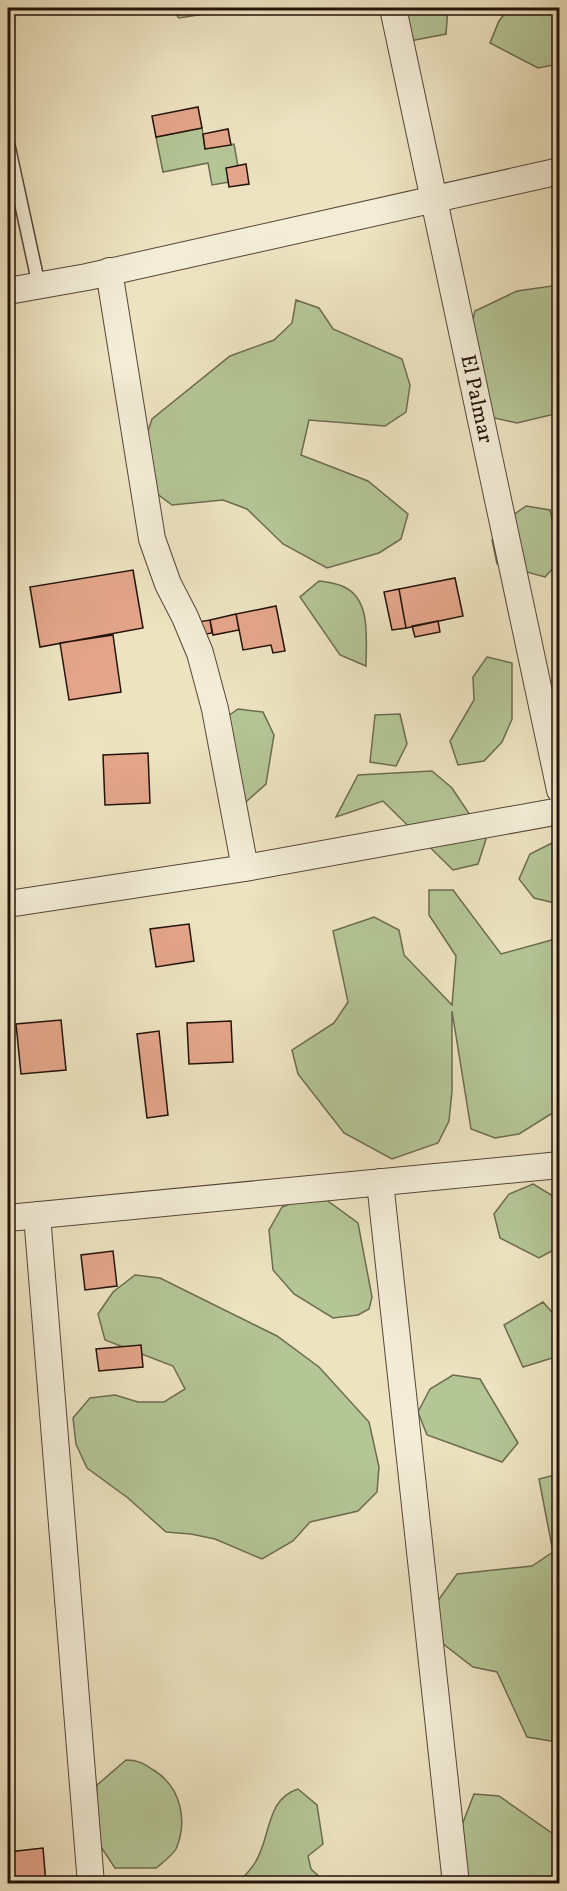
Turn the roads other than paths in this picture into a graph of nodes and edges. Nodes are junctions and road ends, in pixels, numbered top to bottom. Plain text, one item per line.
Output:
1 (393, 8) edge
2 (8, 143) edge
3 (560, 171) edge
4 (434, 199) junction
5 (109, 271) junction
6 (39, 286) junction
7 (8, 291) edge
8 (560, 790) edge
9 (560, 811) edge
10 (245, 868) junction
11 (8, 904) edge
12 (560, 1165) edge
13 (380, 1182) junction
14 (37, 1215) junction
15 (8, 1218) edge
16 (91, 1884) edge
17 (456, 1884) edge

1 - 4 street, El Palmar
2 - 6 lane
3 - 4 street
4 - 5 street
4 - 8 street, El Palmar
5 - 6 street
5 - 10 street
6 - 7 street
9 - 10 street
10 - 11 street
12 - 13 street
13 - 14 street
13 - 17 street
14 - 15 street
14 - 16 street

